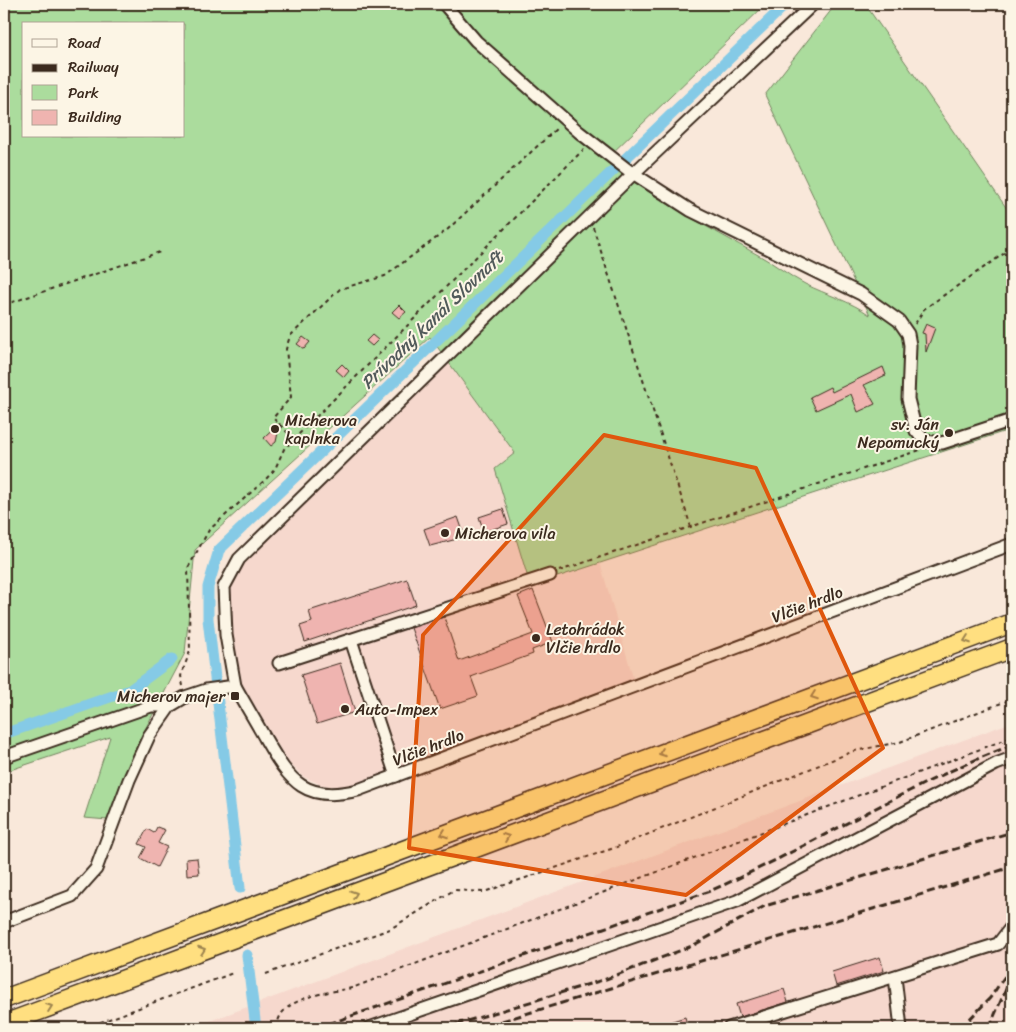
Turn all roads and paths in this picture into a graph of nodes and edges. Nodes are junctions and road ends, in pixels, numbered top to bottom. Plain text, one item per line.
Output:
1 (444, 4) edge
2 (813, 4) edge
3 (566, 119) junction
4 (591, 142) junction
5 (630, 172) junction
6 (590, 216) junction
7 (1012, 248) edge
8 (160, 252) dead end
9 (4, 305) edge
10 (908, 334) junction
11 (1012, 420) edge
12 (294, 439) junction
13 (942, 443) junction
14 (692, 527) junction
15 (1012, 544) edge
16 (550, 574) joint
17 (1012, 623) edge
18 (352, 640) junction
19 (1012, 648) edge
20 (279, 663) dead end
21 (230, 687) junction
22 (185, 697) junction
23 (1012, 700) edge
24 (170, 706) junction
25 (1012, 737) edge
26 (4, 756) edge
27 (1012, 758) edge
28 (396, 776) junction
29 (4, 922) edge
30 (1012, 926) edge
31 (232, 973) dead end
32 (266, 974) dead end
33 (895, 977) junction
34 (4, 999) edge
35 (4, 1024) edge
36 (85, 1028) edge
37 (276, 1028) edge
38 (369, 1028) edge
39 (729, 1028) edge
40 (901, 1028) edge

1 - 3 street
2 - 5 street, Vlčie hrdlo
3 - 4 street
3 - 12 path
4 - 5 street
4 - 12 path
5 - 6 street, Vlčie hrdlo
5 - 10 street
6 - 14 path
6 - 21 street, Vlčie hrdlo
7 - 10 path
8 - 9 path
10 - 13 street
11 - 13 street
12 - 22 path
13 - 14 path
14 - 16 path
15 - 28 street, Vlčie hrdlo
16 - 18 street
17 -> 34 highway
18 - 20 street
18 - 28 street
35 -> 19 highway
21 - 22 street
21 - 28 street, Vlčie hrdlo
22 - 24 street
23 - 32 path
24 - 26 street
24 - 29 street
25 - 37 path
27 - 38 street
30 - 33 street
31 - 36 path
33 - 39 street
33 - 40 street

